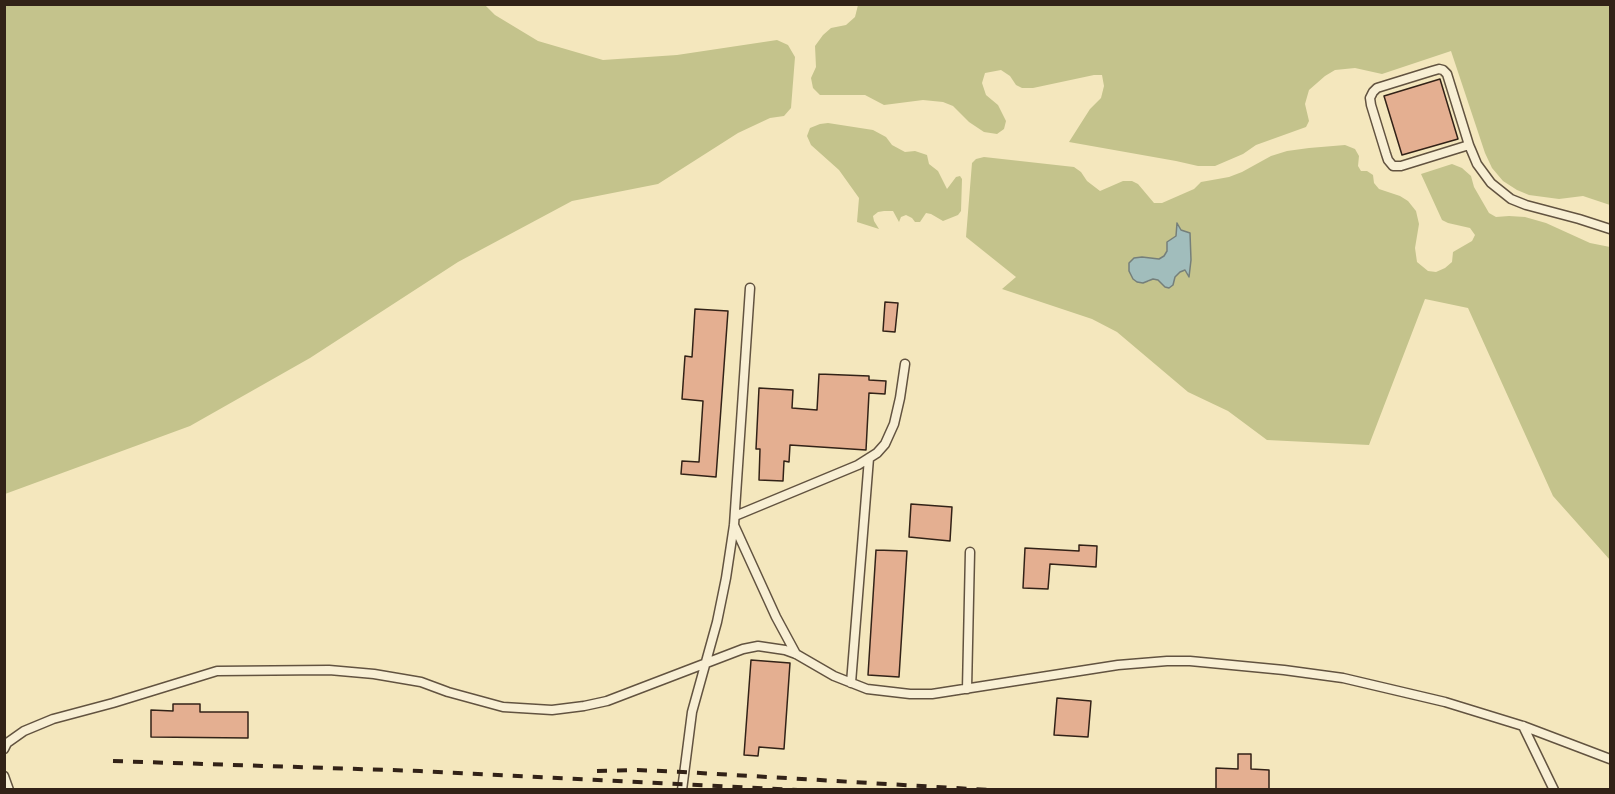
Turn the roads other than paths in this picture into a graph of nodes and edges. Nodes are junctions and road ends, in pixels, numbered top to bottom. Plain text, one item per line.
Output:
1 (1469, 145) junction
2 (1611, 229) edge
3 (750, 288) dead end
4 (905, 364) dead end
5 (869, 458) junction
6 (735, 516) junction
7 (734, 525) junction
8 (970, 552) dead end
9 (796, 654) junction
10 (706, 662) junction
11 (851, 683) junction
12 (967, 689) junction
13 (1523, 726) junction
14 (4, 749) edge
15 (1611, 759) edge
16 (4, 776) edge
17 (9, 789) edge
18 (682, 789) edge
19 (1554, 789) edge

1 - 1 lane
1 - 2 lane
3 - 6 lane
4 - 5 lane
5 - 6 lane
5 - 11 lane
6 - 7 lane
7 - 9 lane
7 - 10 lane
8 - 12 lane
9 - 10 lane
9 - 11 lane
10 - 14 lane
10 - 18 lane
11 - 12 lane
12 - 13 lane
13 - 15 lane
13 - 19 lane
16 - 17 lane

